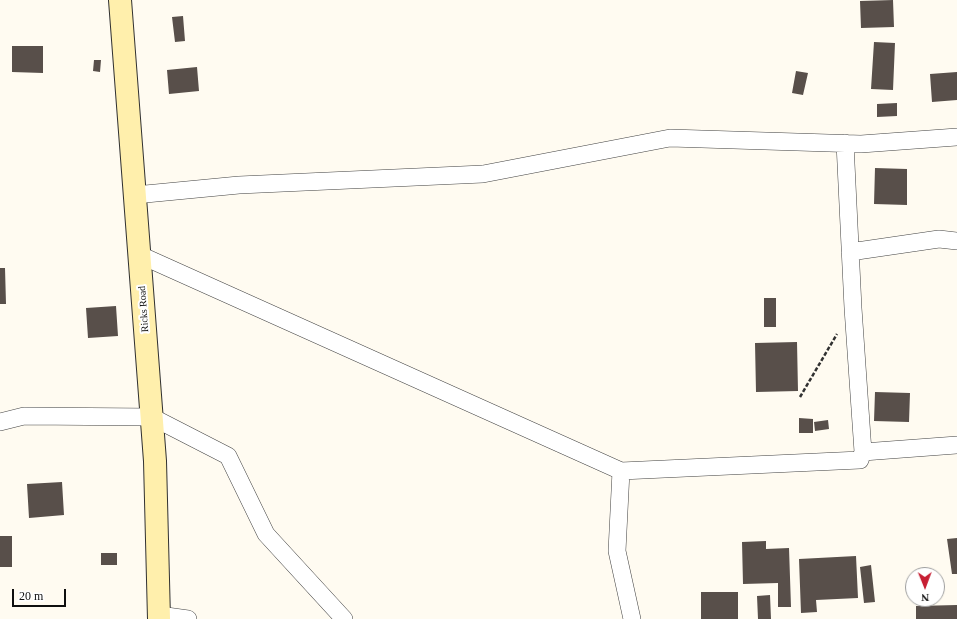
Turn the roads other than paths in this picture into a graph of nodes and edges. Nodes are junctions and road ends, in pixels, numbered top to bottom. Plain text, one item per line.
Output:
1 (120, 0) edge
2 (957, 137) edge
3 (845, 142) junction
4 (135, 195) junction
5 (957, 241) edge
6 (850, 252) junction
7 (140, 255) junction
8 (152, 417) junction
9 (0, 422) edge
10 (957, 445) edge
11 (863, 452) junction
12 (621, 471) junction
13 (159, 617) edge
14 (188, 619) edge
15 (344, 619) edge
16 (632, 619) edge

1 - 4 street, Ricks Road
2 - 3 street
3 - 4 street
3 - 6 street
4 - 7 street, Ricks Road
5 - 6 street
6 - 11 street
7 - 8 street, Ricks Road
7 - 12 street
8 - 9 street
8 - 13 street, Ricks Road
8 - 15 street
10 - 11 street
11 - 12 street
12 - 16 street
13 - 14 street

